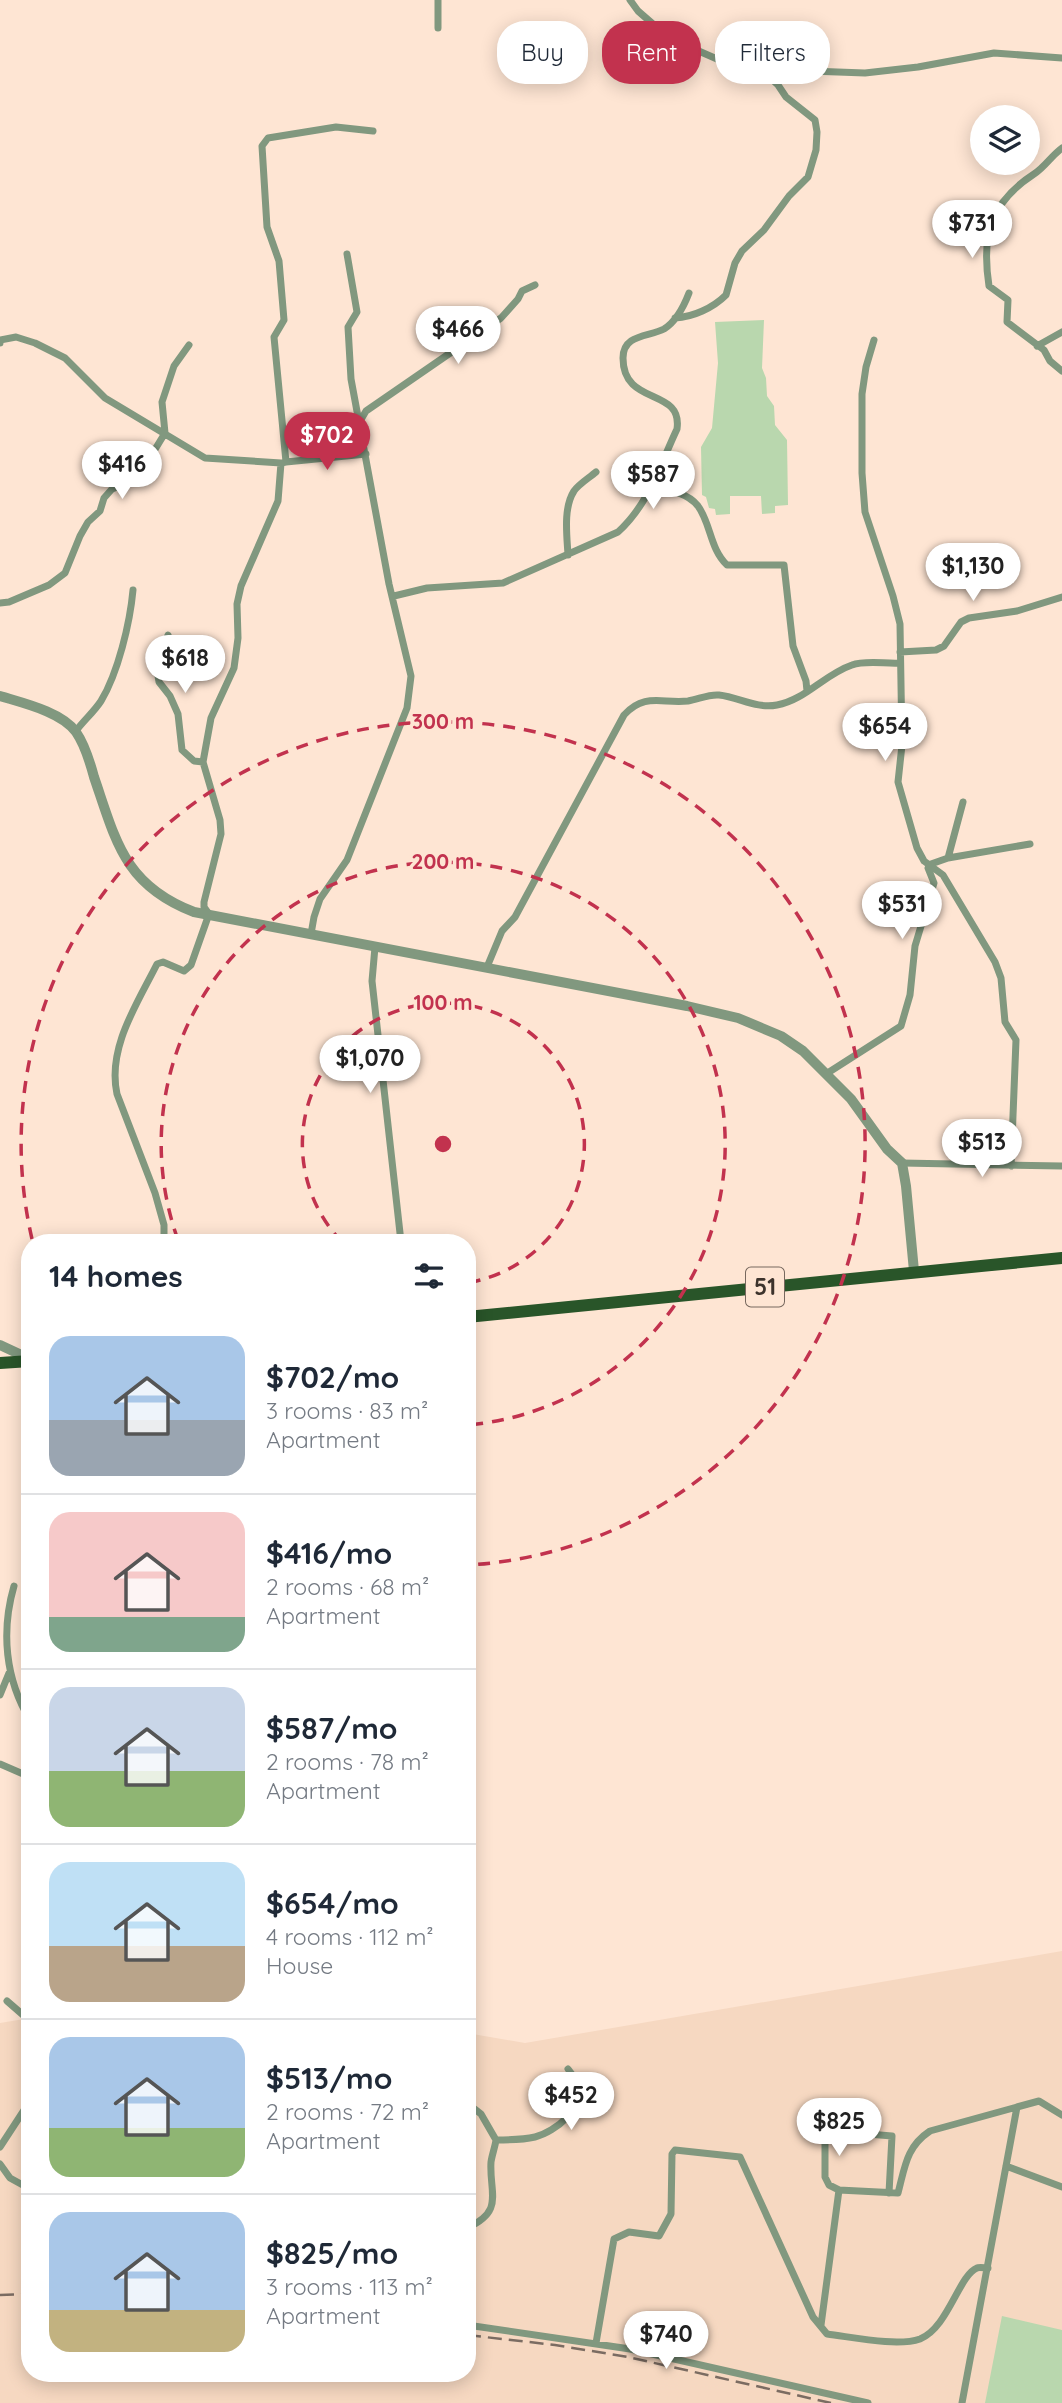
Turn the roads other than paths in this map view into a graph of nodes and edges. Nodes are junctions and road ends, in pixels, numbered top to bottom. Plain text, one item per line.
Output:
1 (438, 0) edge
2 (630, 0) edge
3 (438, 29) dead end
4 (715, 58) edge
5 (1062, 58) edge
6 (830, 72) edge
7 (777, 84) edge
8 (373, 131) dead end
9 (1062, 148) edge
10 (347, 254) dead end
11 (536, 285) dead end
12 (689, 293) dead end
13 (675, 318) junction
14 (1062, 332) edge
15 (874, 340) dead end
16 (0, 343) edge
17 (188, 345) dead end
18 (1037, 346) junction
19 (1062, 371) edge
20 (359, 423) junction
21 (165, 433) junction
22 (366, 454) junction
23 (284, 462) junction
24 (596, 472) dead end
25 (653, 486) junction
26 (568, 555) junction
27 (133, 590) dead end
28 (394, 596) junction
29 (1062, 597) edge
30 (0, 603) edge
31 (169, 635) dead end
32 (900, 652) junction
33 (900, 663) junction
34 (807, 691) junction
35 (0, 696) edge
36 (76, 731) junction
37 (203, 762) junction
38 (963, 802) dead end
39 (1030, 844) dead end
40 (948, 858) junction
41 (931, 864) junction
42 (209, 914) junction
43 (311, 934) junction
44 (375, 947) junction
45 (488, 967) junction
46 (826, 1074) junction
47 (902, 1163) junction
48 (1011, 1166) junction
49 (1062, 1166) edge
50 (164, 1234) edge
51 (400, 1234) edge
52 (1062, 1258) edge
53 (914, 1272) junction
54 (476, 1316) edge
55 (0, 1345) edge
56 (21, 1356) edge
57 (21, 1361) edge
58 (0, 1363) edge
59 (14, 1586) dead end
60 (9, 1672) junction
61 (0, 1695) edge
62 (21, 1699) edge
63 (0, 1764) edge
64 (21, 1773) edge
65 (7, 2001) dead end
66 (21, 2013) edge
67 (568, 2069) dead end
68 (1017, 2107) junction
69 (476, 2110) edge
70 (21, 2115) edge
71 (1062, 2115) edge
72 (850, 2130) dead end
73 (868, 2134) dead end
74 (496, 2140) junction
75 (0, 2147) edge
76 (0, 2164) edge
77 (1006, 2166) junction
78 (21, 2184) edge
79 (1062, 2187) edge
80 (839, 2190) junction
81 (889, 2193) junction
82 (476, 2222) edge
83 (988, 2268) junction
84 (821, 2325) junction
85 (476, 2326) edge
86 (596, 2343) junction
87 (868, 2403) edge
88 (962, 2403) edge

1 - 3 street
2 - 4 street
5 - 6 street
7 - 13 street
8 - 23 street
9 - 18 street
10 - 20 street
11 - 20 street
12 - 13 street
13 - 25 street
14 - 18 street
15 - 32 street
16 - 21 street
17 - 21 street
18 - 19 street
20 - 22 street
21 - 23 street
21 - 30 street
22 - 23 street
22 - 28 street
23 - 37 street
24 - 26 street
25 - 26 street
25 - 34 street
26 - 28 street
27 - 36 street
28 - 43 street
29 - 32 street
31 - 37 street
32 - 33 street
33 - 34 street
33 - 41 street
34 - 45 street
35 - 36 street
36 - 42 street
37 - 42 street
38 - 40 street
39 - 40 street
40 - 41 street
41 - 46 street
41 - 48 street
42 - 43 street
42 - 50 street
43 - 44 street
44 - 45 street
44 - 51 street
45 - 46 street
46 - 47 street
47 - 48 street
47 - 53 street
48 - 49 street
52 - 53 main road, 51
53 - 54 main road, 51
55 - 56 street
57 - 58 main road
59 - 60 street
60 - 61 street
60 - 62 street
63 - 64 street
65 - 66 street
67 - 74 street
68 - 71 street
68 - 77 street
68 - 81 street
69 - 74 street
70 - 75 street
72 - 80 street
73 - 81 street
74 - 82 street
76 - 78 street
77 - 79 street
77 - 83 street
80 - 81 street
80 - 84 street
83 - 84 street
83 - 88 street
84 - 86 street
85 - 86 street
86 - 87 street

